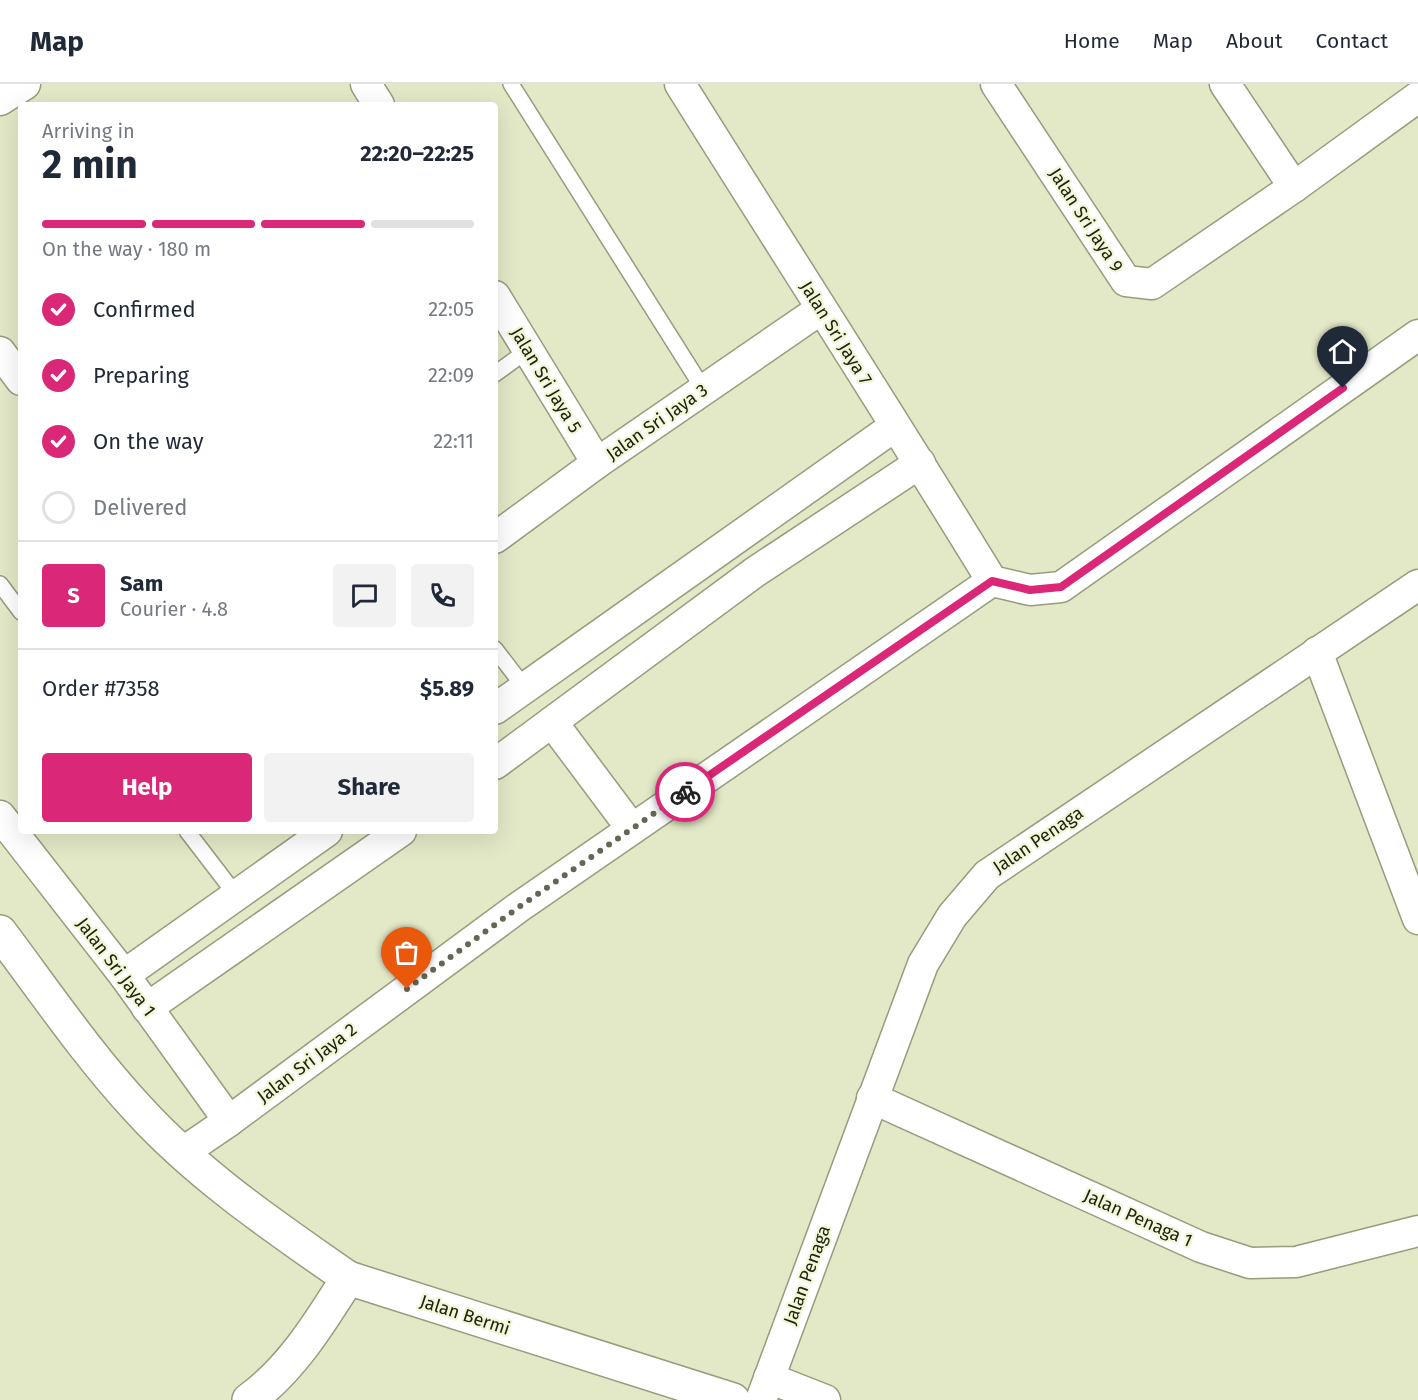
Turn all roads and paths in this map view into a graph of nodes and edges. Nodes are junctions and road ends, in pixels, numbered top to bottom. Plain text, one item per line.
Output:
1 (25, 84) edge
2 (366, 84) edge
3 (511, 84) edge
4 (680, 84) edge
5 (996, 84) edge
6 (1226, 84) edge
7 (1418, 97) edge
8 (0, 100) edge
9 (377, 102) edge
10 (1294, 187) junction
11 (498, 301) edge
12 (821, 309) junction
13 (1418, 335) edge
14 (528, 350) junction
15 (0, 352) edge
16 (498, 372) edge
17 (18, 376) edge
18 (18, 382) edge
19 (704, 390) junction
20 (0, 395) edge
21 (895, 426) junction
22 (920, 463) junction
23 (597, 464) junction
24 (498, 536) edge
25 (992, 581) junction
26 (0, 584) edge
27 (1418, 585) edge
28 (18, 608) edge
29 (1317, 652) junction
30 (498, 653) edge
31 (525, 688) junction
32 (498, 707) edge
33 (552, 722) junction
34 (498, 762) edge
35 (0, 816) edge
36 (632, 829) junction
37 (189, 834) edge
38 (323, 834) edge
39 (397, 834) edge
40 (236, 896) junction
41 (1418, 919) edge
42 (0, 933) edge
43 (124, 975) junction
44 (147, 1008) junction
45 (872, 1098) junction
46 (229, 1121) junction
47 (182, 1153) junction
48 (1418, 1231) edge
49 (348, 1278) junction
50 (765, 1389) edge
51 (262, 1395) edge
52 (733, 1400) edge
53 (825, 1400) edge

1 - 8 street
2 - 9 street
3 - 19 lane
4 - 12 street, Jalan Sri Jaya 7
5 - 10 street, Jalan Sri Jaya 9
6 - 10 street
7 - 10 street, Jalan Sri Jaya 9
11 - 14 street, Jalan Sri Jaya 5
12 - 19 street, Jalan Sri Jaya 3
12 - 21 street, Jalan Sri Jaya 7
13 - 25 street
14 - 16 lane
14 - 23 street, Jalan Sri Jaya 5
15 - 17 street
18 - 20 street
19 - 23 street, Jalan Sri Jaya 3
21 - 22 street, Jalan Sri Jaya 7
21 - 31 street
22 - 25 street, Jalan Sri Jaya 7
22 - 33 street
23 - 24 street, Jalan Sri Jaya 3
25 - 36 street, Jalan Sri Jaya 2
26 - 28 lane
27 - 29 street, Jalan Penaga
29 - 41 street
29 - 45 street, Jalan Penaga
30 - 31 lane
31 - 32 street
33 - 34 street
33 - 36 street
35 - 43 street, Jalan Sri Jaya 1
36 - 46 street, Jalan Sri Jaya 2
37 - 40 lane
38 - 40 street
39 - 44 street
40 - 43 street
42 - 47 street, Jalan Bermi
43 - 44 street, Jalan Sri Jaya 1
44 - 46 street, Jalan Sri Jaya 1
45 - 48 street, Jalan Penaga 1
45 - 50 street, Jalan Penaga
46 - 47 street, Jalan Sri Jaya 2
47 - 49 street, Jalan Bermi
49 - 51 street
49 - 52 street, Jalan Bermi
50 - 53 street

